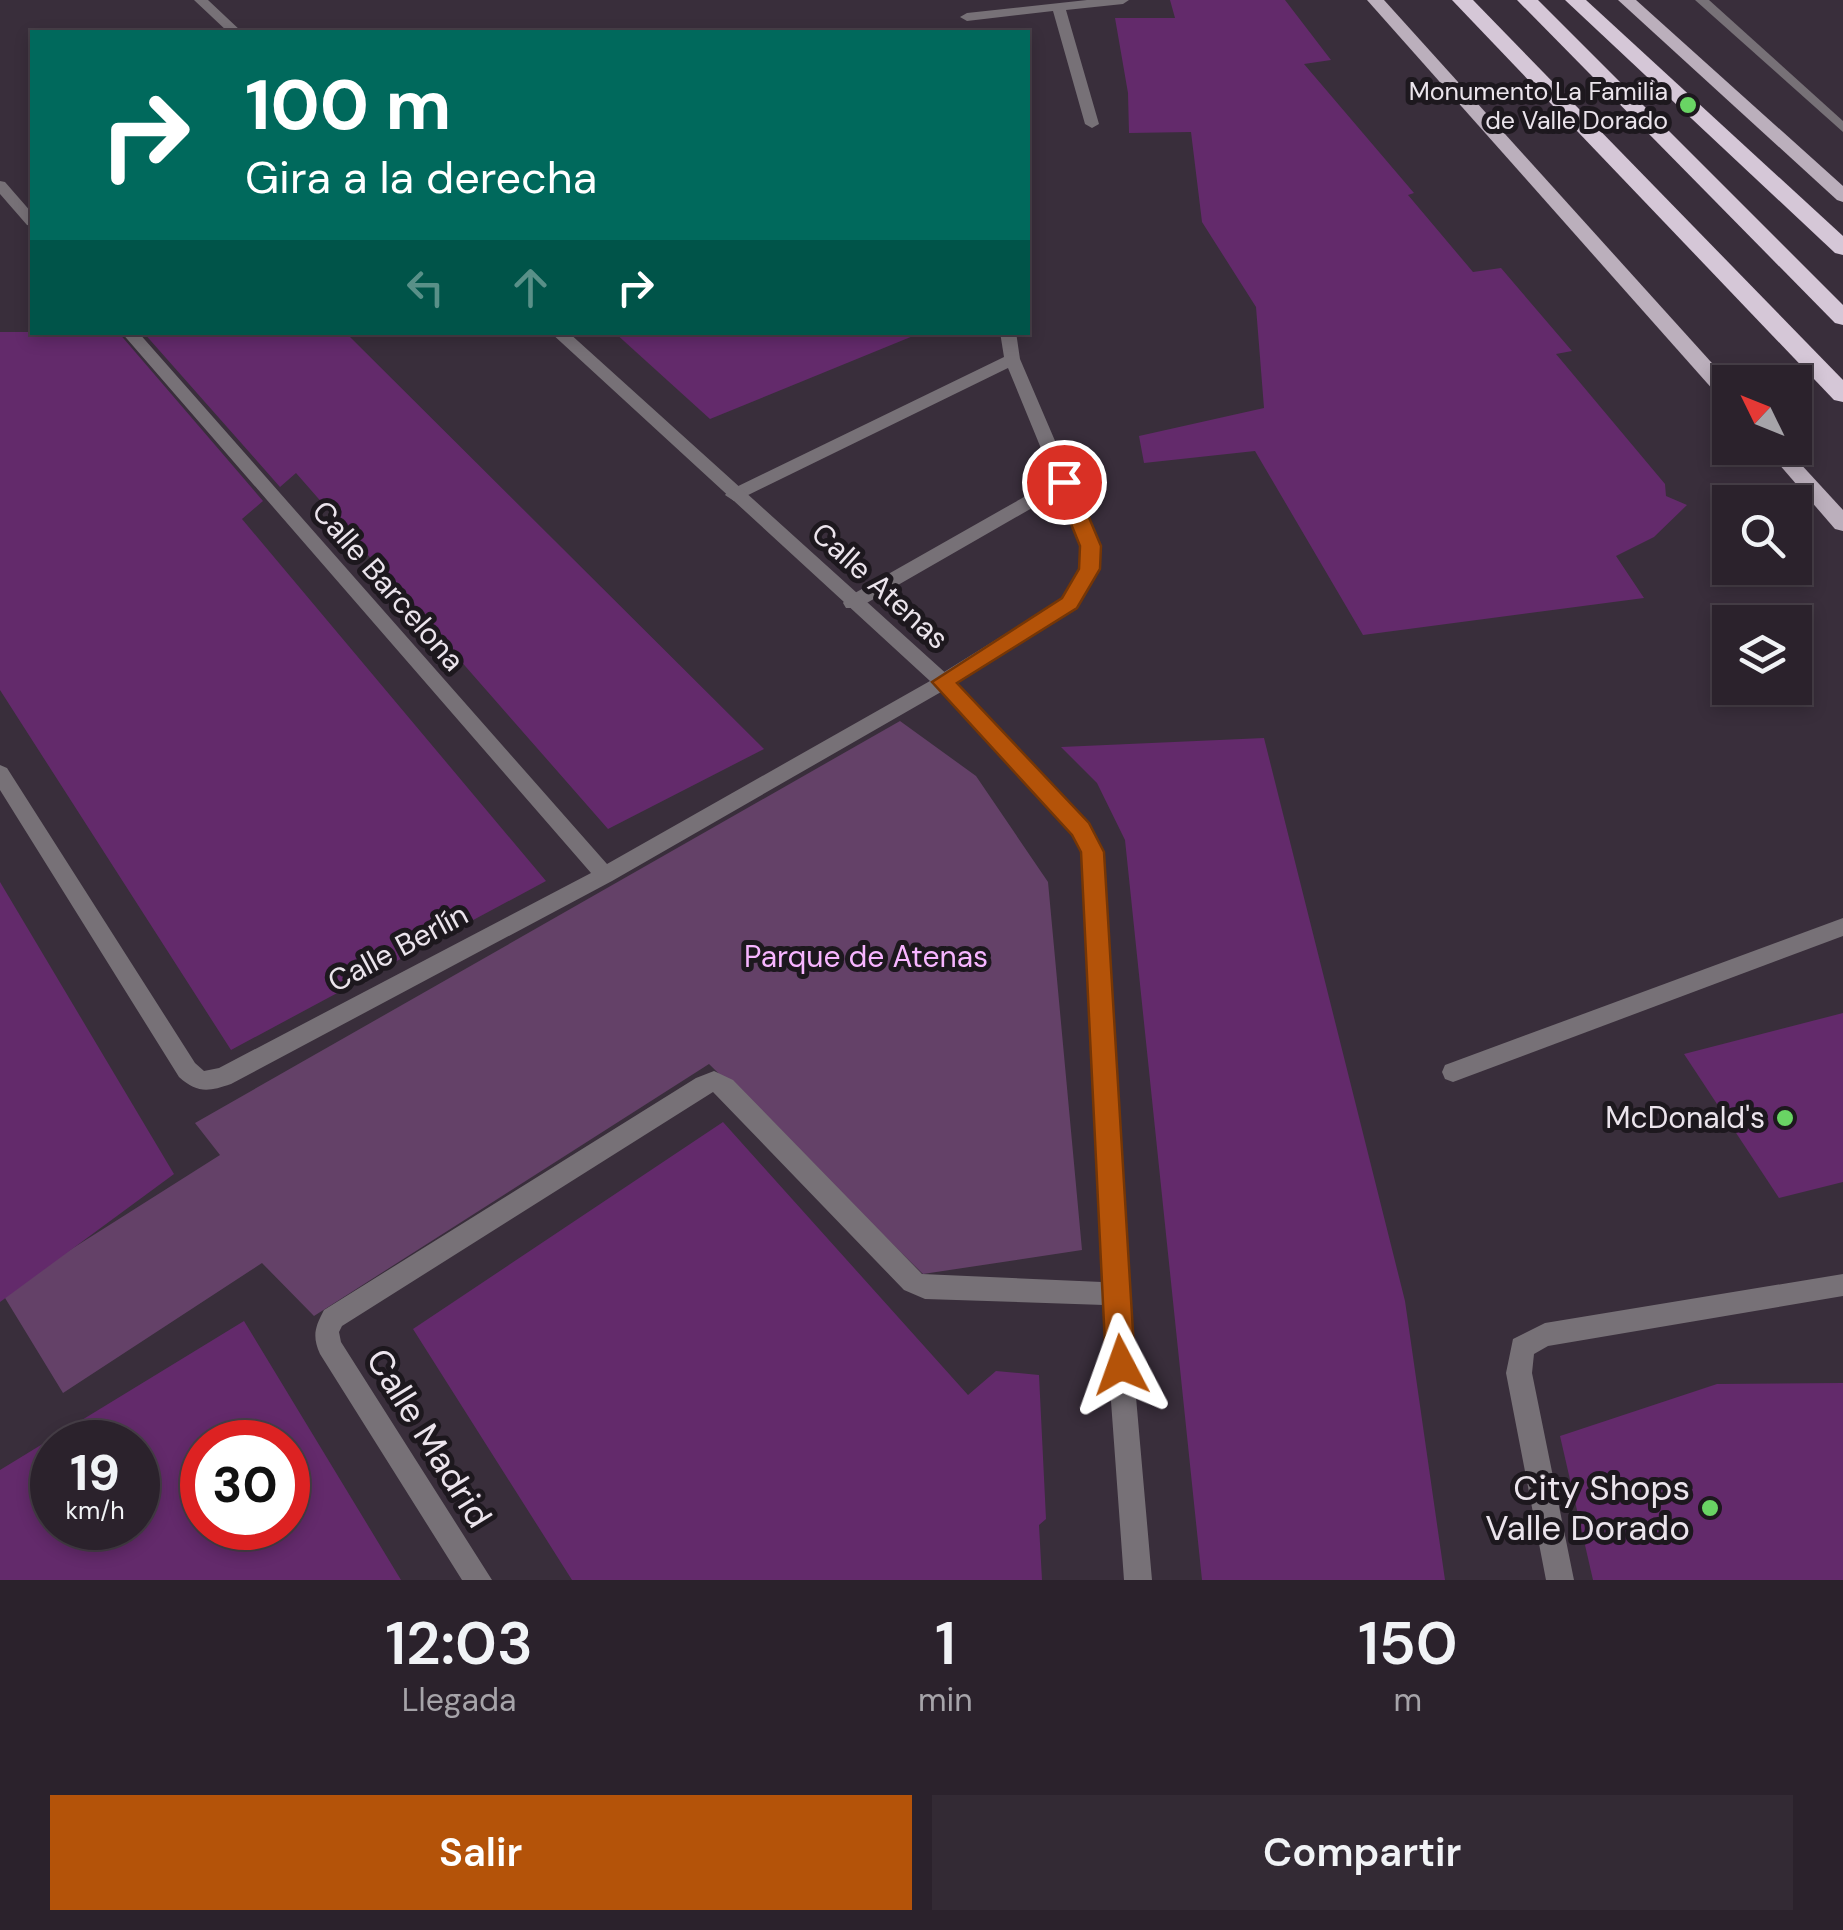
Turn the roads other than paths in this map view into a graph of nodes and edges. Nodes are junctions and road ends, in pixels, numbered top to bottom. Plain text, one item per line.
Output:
1 (200, 0) edge
2 (965, 0) edge
3 (1123, 0) edge
4 (1375, 0) edge
5 (1462, 0) edge
6 (1526, 0) edge
7 (1575, 0) edge
8 (1626, 0) edge
9 (1701, 0) edge
10 (1059, 8) junction
11 (967, 17) junction
12 (234, 30) edge
13 (969, 30) edge
14 (1092, 124) dead end
15 (1843, 128) edge
16 (0, 185) edge
17 (1843, 196) edge
18 (30, 220) edge
19 (1843, 248) edge
20 (1843, 318) edge
21 (132, 335) edge
22 (561, 335) edge
23 (1008, 335) edge
24 (1012, 360) junction
25 (1712, 376) edge
26 (1843, 394) edge
27 (1790, 465) edge
28 (1064, 482) junction
29 (734, 495) junction
30 (1843, 524) edge
31 (852, 603) junction
32 (943, 682) junction
33 (0, 773) edge
34 (605, 875) junction
35 (1843, 927) edge
36 (1453, 1072) dead end
37 (1843, 1285) edge
38 (1115, 1294) junction
39 (478, 1580) edge
40 (1138, 1580) edge
41 (1560, 1580) edge

1 - 12 street
2 - 11 street
3 - 10 street
4 - 25 main road
5 - 26 highway
6 - 20 highway
7 - 19 highway
8 - 17 main road
9 - 15 street
10 - 11 street
10 - 14 street
11 - 13 street
16 - 18 street
21 - 34 street, Calle Barcelona
22 - 29 street, Calle Atenas
23 - 24 street, Calle Berlín
24 - 28 street, Calle Berlín
24 - 29 street
27 - 30 main road
28 - 31 street
28 - 32 street, Calle Berlín
29 - 31 street, Calle Atenas
31 - 32 street, Calle Atenas
32 - 34 street, Calle Berlín
32 - 38 street, Calle Atenas
33 - 34 street, Calle Berlín
35 - 36 street
37 - 41 street
38 - 39 street, Calle Madrid
38 - 40 street, Calle Atenas

